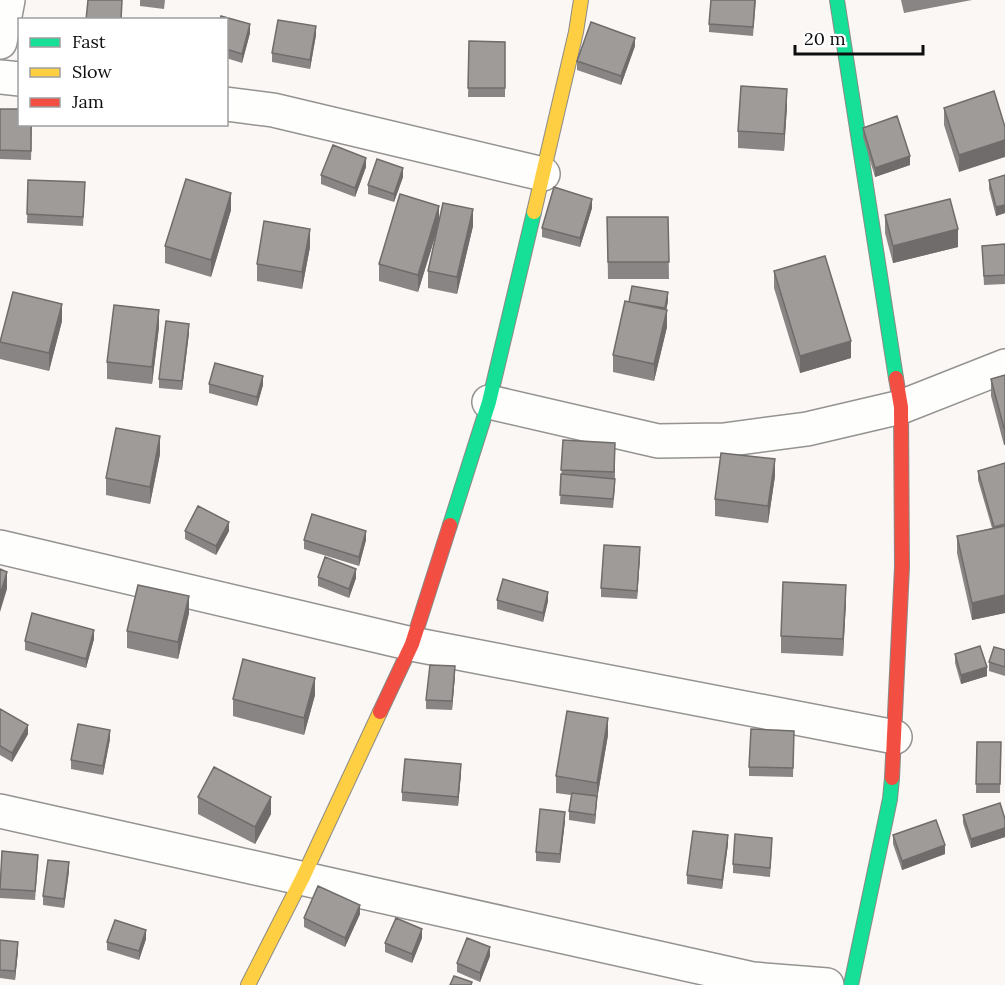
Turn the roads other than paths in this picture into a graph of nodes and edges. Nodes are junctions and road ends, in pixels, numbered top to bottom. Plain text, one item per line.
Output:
1 (8, 0) edge
2 (581, 0) edge
3 (837, 0) edge
4 (0, 42) edge
5 (0, 77) edge
6 (18, 80) edge
7 (228, 104) edge
8 (543, 174) junction
9 (1005, 366) edge
10 (489, 402) junction
11 (901, 407) junction
12 (0, 547) edge
13 (412, 644) junction
14 (895, 737) junction
15 (0, 811) edge
16 (303, 877) junction
17 (248, 985) edge
18 (827, 985) edge
19 (851, 985) edge

1 - 4 street
2 - 8 street
3 - 11 street
5 - 6 street
7 - 8 street
8 - 10 street
9 - 11 street
10 - 11 street
10 - 13 street
11 - 14 street
12 - 13 street
13 - 14 street
13 - 16 street
14 - 19 street
15 - 16 street
16 - 17 street
16 - 18 street

